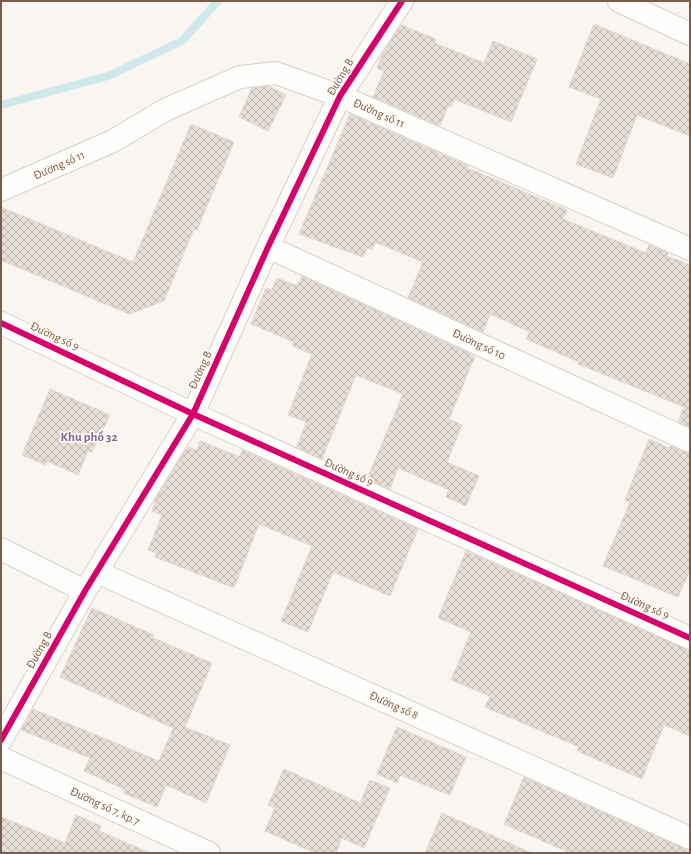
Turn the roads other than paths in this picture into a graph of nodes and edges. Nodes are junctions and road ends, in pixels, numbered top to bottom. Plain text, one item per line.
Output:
1 (402, 1) edge
2 (619, 1) edge
3 (690, 34) edge
4 (340, 96) junction
5 (1, 190) edge
6 (268, 247) junction
7 (690, 249) edge
8 (1, 323) edge
9 (193, 414) junction
10 (690, 441) edge
11 (1, 549) edge
12 (97, 572) junction
13 (85, 591) junction
14 (690, 638) edge
15 (1, 740) edge
16 (1, 758) edge
17 (690, 838) edge
18 (209, 853) edge

1 - 4 street, Đường B
2 - 3 street
4 - 5 street, Đường số 11
4 - 6 street, Đường B
4 - 7 street, Đường số 11
6 - 9 street, Đường B
6 - 10 street, Đường số 10
8 - 9 street, Đường số 9
9 - 12 street, Đường B
9 - 14 street, Đường số 9
11 - 13 street
12 - 13 street, Đường B
12 - 17 street, Đường số 8
13 - 15 street, Đường B
16 - 18 street, Đường số 7, kp.7

